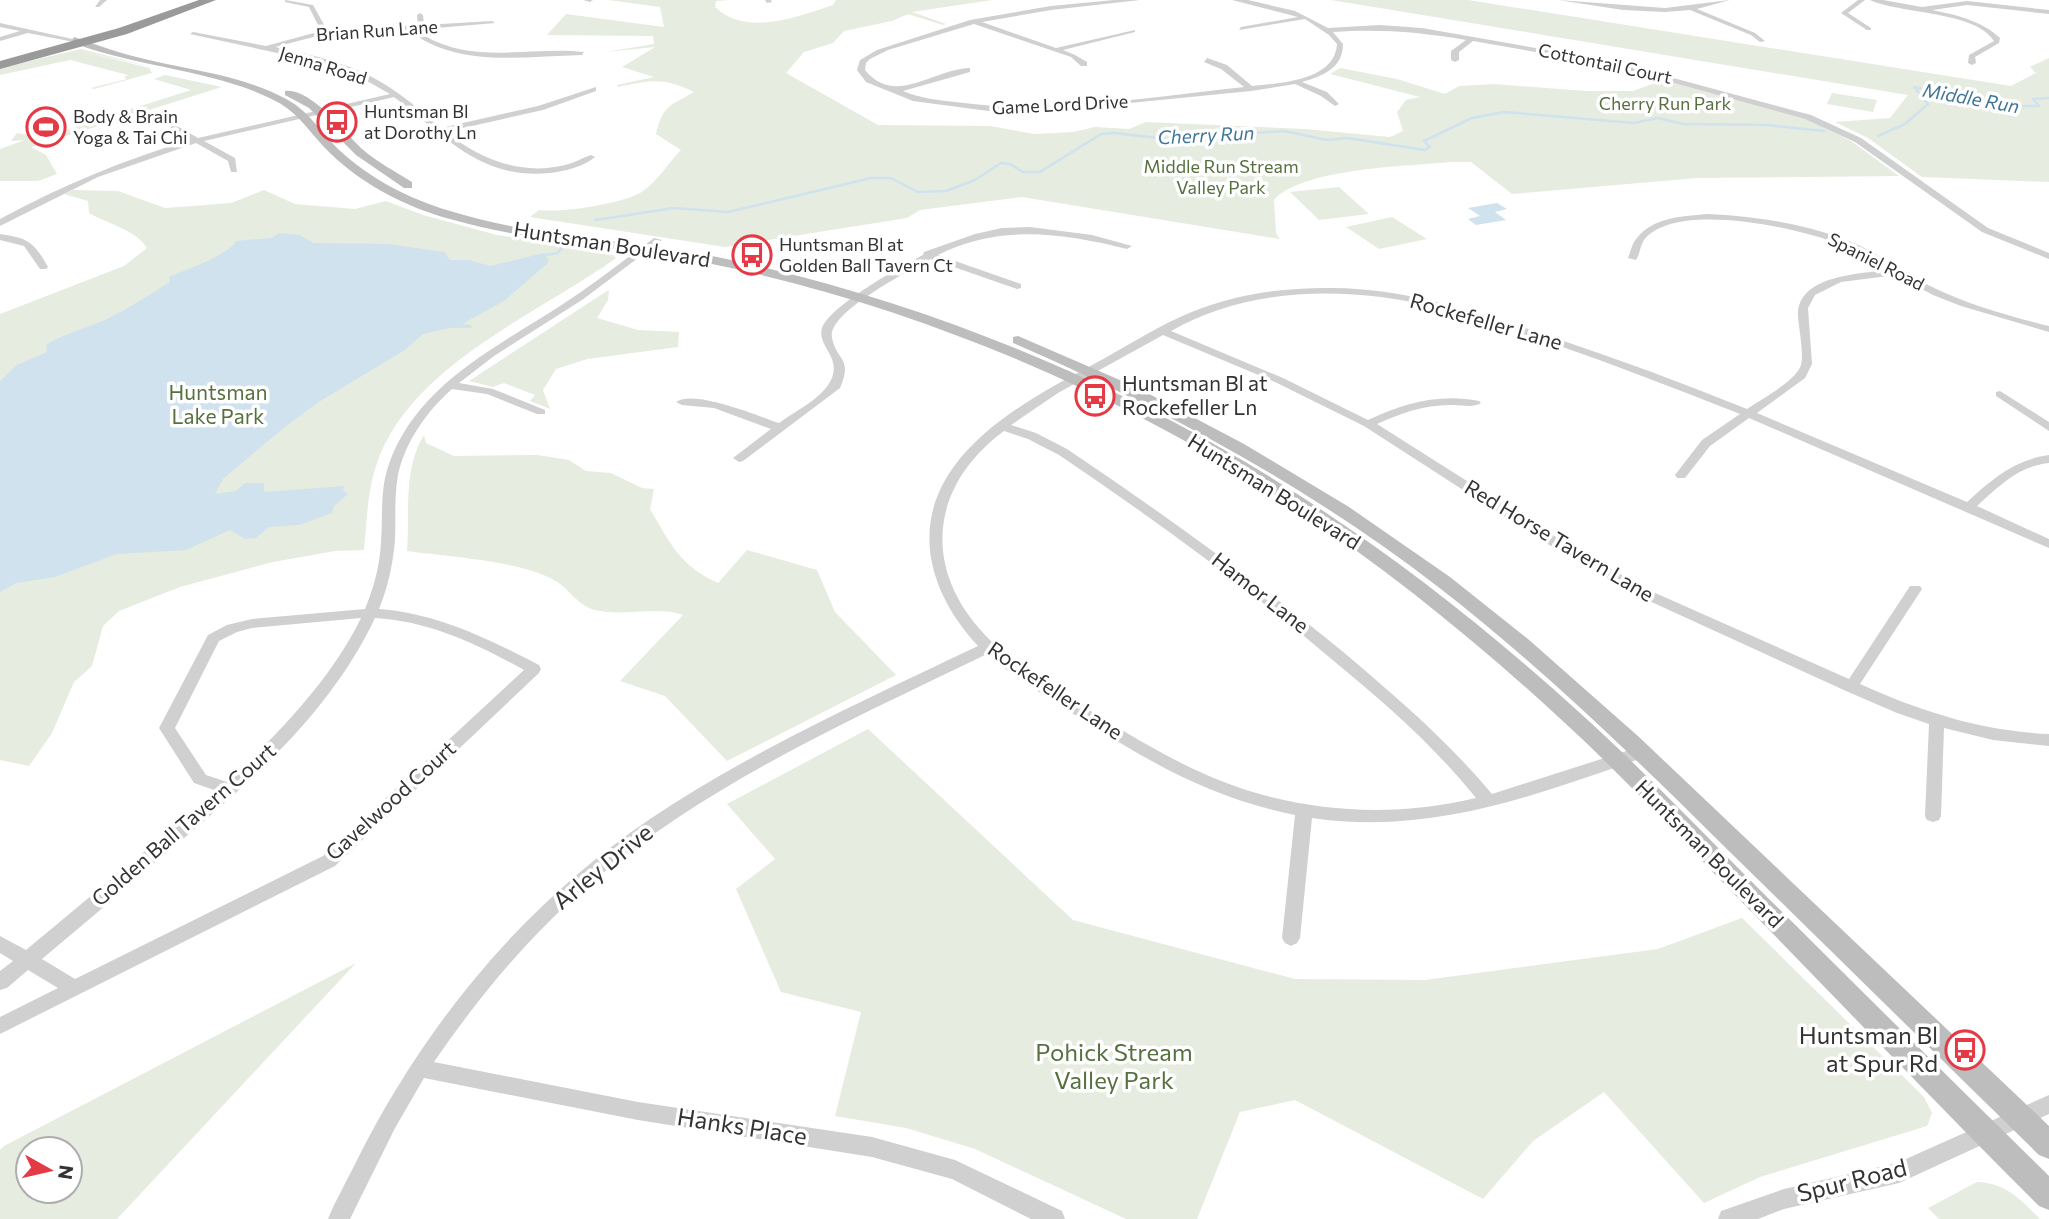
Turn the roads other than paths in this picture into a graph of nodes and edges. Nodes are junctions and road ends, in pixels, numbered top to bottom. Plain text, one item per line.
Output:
1 (104, 0) edge
2 (196, 0) edge
3 (210, 0) edge
4 (1137, 0) edge
5 (1235, 0) edge
6 (1561, 0) edge
7 (1727, 0) edge
8 (1862, 0) edge
9 (1873, 0) edge
10 (287, 1) edge
11 (1096, 2) edge
12 (1613, 4) edge
13 (97, 6) dead end
14 (1692, 8) junction
15 (1919, 10) junction
16 (2049, 12) edge
17 (420, 15) dead end
18 (1303, 17) junction
19 (972, 21) junction
20 (492, 23) dead end
21 (0, 25) edge
22 (419, 29) junction
23 (1241, 29) dead end
24 (1869, 29) dead end
25 (31, 30) junction
26 (1328, 30) junction
27 (1133, 31) dead end
28 (325, 32) junction
29 (193, 34) dead end
30 (0, 39) edge
31 (1471, 39) junction
32 (1762, 41) dead end
33 (81, 42) junction
34 (264, 48) junction
35 (1055, 50) junction
36 (582, 53) dead end
37 (1207, 60) dead end
38 (1455, 60) dead end
39 (0, 62) edge
40 (1972, 63) dead end
41 (1084, 64) dead end
42 (967, 70) dead end
43 (1295, 82) junction
44 (593, 89) dead end
45 (1251, 89) junction
46 (895, 91) junction
47 (395, 95) junction
48 (1335, 103) dead end
49 (318, 111) junction
50 (302, 115) junction
51 (174, 128) dead end
52 (439, 131) junction
53 (194, 139) junction
54 (591, 157) dead end
55 (234, 170) dead end
56 (0, 223) edge
57 (0, 237) edge
58 (651, 244) junction
59 (1127, 246) dead end
60 (927, 254) junction
61 (2049, 256) edge
62 (1633, 258) dead end
63 (43, 267) dead end
64 (1896, 272) junction
65 (1017, 286) dead end
66 (875, 288) junction
67 (862, 297) junction
68 (2049, 329) edge
69 (1163, 331) junction
70 (1084, 376) junction
71 (450, 385) junction
72 (2000, 394) dead end
73 (682, 402) dead end
74 (1475, 403) dead end
75 (541, 412) dead end
76 (1748, 413) junction
77 (1368, 424) junction
78 (1001, 426) junction
79 (2049, 427) edge
80 (781, 428) junction
81 (739, 458) dead end
82 (2049, 459) edge
83 (1681, 475) dead end
84 (1968, 508) junction
85 (2049, 544) edge
86 (1915, 589) dead end
87 (369, 614) junction
88 (988, 647) junction
89 (1851, 687) junction
90 (1937, 722) junction
91 (2049, 740) edge
92 (1642, 752) junction
93 (1617, 761) junction
94 (231, 789) junction
95 (1489, 801) junction
96 (1304, 810) junction
97 (1933, 816) dead end
98 (1292, 938) dead end
99 (0, 944) edge
100 (28, 960) junction
101 (0, 982) edge
102 (74, 988) junction
103 (0, 1026) edge
104 (420, 1068) junction
105 (2049, 1104) edge
106 (2020, 1117) junction
107 (1985, 1133) junction
108 (2049, 1145) edge
109 (2049, 1196) edge
110 (339, 1219) edge
111 (1054, 1219) edge
112 (1729, 1219) edge

1 - 13 street
2 - 33 highway
3 - 33 highway
4 - 11 street, Game Lord Drive
5 - 18 street
6 - 12 street
7 - 14 street
8 - 24 street
9 - 15 street
10 - 28 street
11 - 19 street, Game Lord Drive
12 - 14 street
14 - 32 street
15 - 16 street
15 - 40 street
17 - 22 street
18 - 23 street
18 - 26 street
19 - 35 street
19 - 46 street, Game Lord Drive
20 - 22 street, Brian Run Lane
21 - 25 street, Huntsman Boulevard
22 - 28 street, Brian Run Lane
22 - 36 street
25 - 30 street
25 - 33 street, Huntsman Boulevard
26 - 31 street, Cottontail Court
26 - 43 street, Game Lord Drive
27 - 35 street
28 - 34 street, Brian Run Lane
29 - 34 street, Jenna Road
31 - 38 street
31 - 61 street, Cottontail Court
33 - 39 highway
33 - 49 street, Huntsman Boulevard
33 - 50 street, Huntsman Boulevard
34 - 47 street, Jenna Road
35 - 41 street
37 - 45 street
42 - 46 street
43 - 45 street, Game Lord Drive
43 - 48 street
44 - 52 street
45 - 46 street, Game Lord Drive
47 - 49 street
47 - 52 street, Jenna Road
49 - 50 street
49 - 58 street, Huntsman Boulevard
50 - 53 street
50 - 58 street, Huntsman Boulevard
51 - 53 street
52 - 54 street, Jenna Road
53 - 55 street
53 - 56 street
57 - 63 street
58 - 66 street, Huntsman Boulevard
58 - 67 street, Huntsman Boulevard
58 - 71 street, Golden Ball Tavern Court
59 - 60 street
60 - 65 street
60 - 66 street
62 - 64 street, Spaniel Road
64 - 68 street, Spaniel Road
64 - 76 street
66 - 67 street
66 - 70 street, Huntsman Boulevard
67 - 70 street, Huntsman Boulevard
67 - 80 street
69 - 70 street, Rockefeller Lane
69 - 76 street, Rockefeller Lane
69 - 77 street, Red Horse Tavern Lane
70 - 78 street, Rockefeller Lane
70 - 92 street, Huntsman Boulevard
70 - 93 street, Huntsman Boulevard
71 - 75 street
71 - 87 street, Golden Ball Tavern Court
72 - 79 street
73 - 80 street
74 - 77 street
76 - 83 street
76 - 84 street, Rockefeller Lane
77 - 89 street, Red Horse Tavern Lane
78 - 88 street, Rockefeller Lane
78 - 95 street, Hamor Lane
80 - 81 street
82 - 84 street
84 - 85 street, Rockefeller Lane
86 - 89 street
87 - 94 street, Golden Ball Tavern Court
87 - 94 street
87 - 102 street, Gavelwood Court
88 - 96 street, Rockefeller Lane
88 - 104 street, Arley Drive
89 - 90 street, Red Horse Tavern Lane
90 - 91 street, Red Horse Tavern Lane
90 - 97 street
92 - 93 street, Rockefeller Lane
92 - 106 street, Huntsman Boulevard
93 - 95 street, Rockefeller Lane
93 - 107 street, Huntsman Boulevard
94 - 100 street, Golden Ball Tavern Court
95 - 96 street, Rockefeller Lane
96 - 98 street
99 - 100 street
100 - 101 street, Golden Ball Tavern Court
100 - 102 street
102 - 103 street, Gavelwood Court
104 - 110 street, Arley Drive
104 - 111 street, Hanks Place
105 - 106 street, Spur Road
106 - 107 street, Spur Road
106 - 108 street, Huntsman Boulevard
107 - 109 street, Huntsman Boulevard
107 - 112 street, Spur Road

